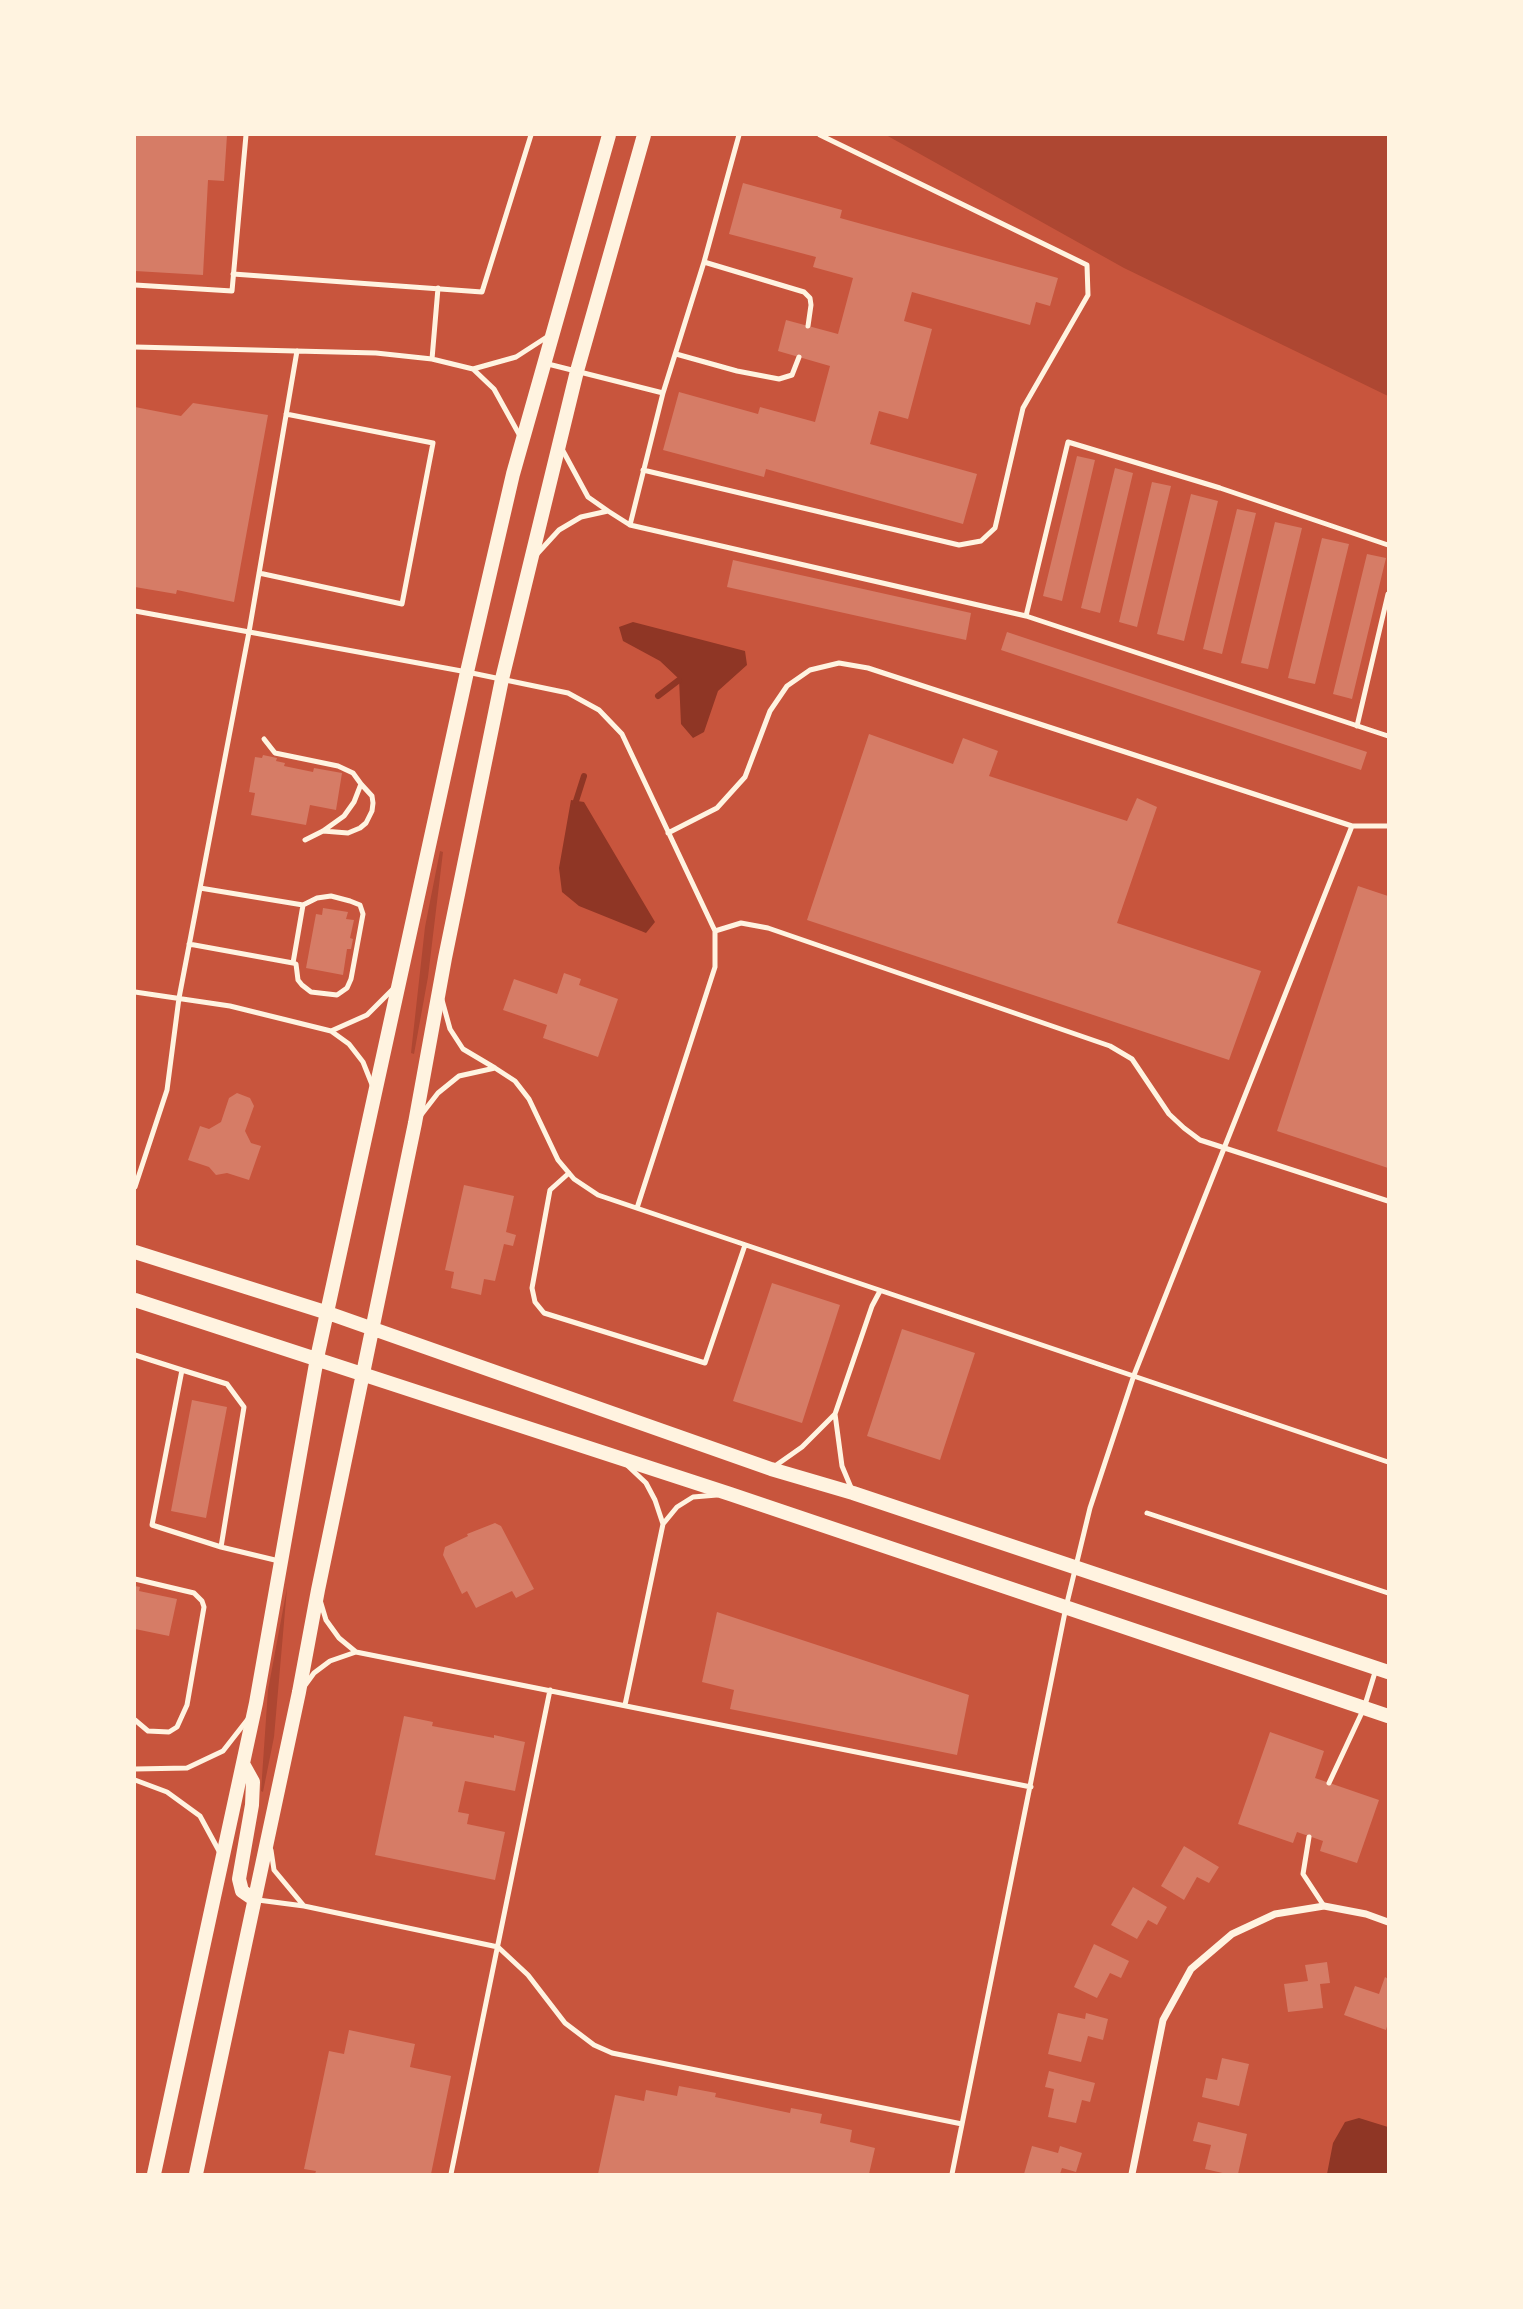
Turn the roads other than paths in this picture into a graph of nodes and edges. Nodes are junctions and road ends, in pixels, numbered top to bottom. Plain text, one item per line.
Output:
1 (246, 135) edge
2 (531, 135) edge
3 (609, 135) edge
4 (644, 135) edge
5 (739, 135) edge
6 (820, 135) edge
7 (704, 262) junction
8 (233, 274) junction
9 (135, 285) edge
10 (438, 288) junction
11 (807, 326) dead end
12 (553, 333) junction
13 (135, 347) edge
14 (297, 351) junction
15 (676, 354) junction
16 (799, 357) dead end
17 (432, 359) junction
18 (544, 363) junction
19 (473, 369) junction
20 (578, 371) junction
21 (663, 393) junction
22 (286, 414) junction
23 (522, 440) junction
24 (559, 442) junction
25 (643, 470) junction
26 (608, 511) junction
27 (629, 525) junction
28 (1388, 545) edge
29 (530, 561) junction
30 (259, 573) junction
31 (1388, 594) edge
32 (135, 611) edge
33 (1026, 616) junction
34 (249, 632) junction
35 (467, 672) junction
36 (502, 679) junction
37 (1357, 726) junction
38 (1388, 736) edge
39 (264, 740) dead end
40 (361, 784) junction
41 (1352, 826) junction
42 (1388, 826) edge
43 (323, 831) junction
44 (668, 833) junction
45 (305, 840) dead end
46 (200, 888) junction
47 (303, 905) junction
48 (715, 931) junction
49 (189, 944) junction
50 (293, 963) junction
51 (400, 981) junction
52 (135, 992) edge
53 (439, 992) junction
54 (178, 998) junction
55 (331, 1031) junction
56 (495, 1068) junction
57 (376, 1093) junction
58 (415, 1123) junction
59 (1223, 1148) junction
60 (569, 1173) junction
61 (135, 1187) edge
62 (1388, 1201) edge
63 (636, 1208) junction
64 (745, 1245) junction
65 (135, 1252) edge
66 (880, 1291) junction
67 (135, 1300) edge
68 (328, 1313) junction
69 (371, 1328) junction
70 (135, 1355) edge
71 (317, 1358) junction
72 (182, 1370) junction
73 (363, 1374) junction
74 (1134, 1375) junction
75 (835, 1414) junction
76 (624, 1461) junction
77 (1388, 1462) edge
78 (771, 1469) junction
79 (853, 1493) junction
80 (730, 1494) junction
81 (1147, 1513) dead end
82 (663, 1524) junction
83 (221, 1547) junction
84 (281, 1562) junction
85 (1075, 1567) junction
86 (135, 1579) edge
87 (318, 1590) junction
88 (1388, 1593) edge
89 (1066, 1607) junction
90 (356, 1652) junction
91 (1382, 1670) edge
92 (550, 1690) junction
93 (299, 1692) junction
94 (625, 1705) junction
95 (1364, 1708) junction
96 (254, 1711) junction
97 (1388, 1716) edge
98 (135, 1720) edge
99 (243, 1765) junction
100 (135, 1769) edge
101 (135, 1780) edge
102 (1329, 1783) dead end
103 (1031, 1787) junction
104 (1309, 1836) dead end
105 (268, 1837) junction
106 (224, 1859) junction
107 (255, 1900) junction
108 (304, 1906) junction
109 (1324, 1906) junction
110 (1388, 1922) edge
111 (498, 1947) junction
112 (962, 2124) junction
113 (154, 2174) edge
114 (196, 2174) edge
115 (451, 2174) edge
116 (953, 2174) edge
117 (1132, 2174) edge

1 - 8 lane
2 - 10 lane
3 - 12 main road
4 - 20 main road
5 - 7 lane
6 - 25 lane
7 - 11 lane
7 - 15 lane
8 - 9 lane
8 - 10 lane
10 - 17 lane
12 - 18 main road
12 - 19 lane
13 - 14 lane
14 - 17 lane
14 - 22 lane
15 - 16 lane
15 - 21 lane
17 - 19 lane
18 - 20 lane
18 - 23 main road
19 - 23 lane
20 - 21 lane
20 - 24 main road
21 - 25 lane
22 - 30 lane
22 - 30 lane
23 - 35 main road
24 - 26 lane
24 - 29 main road
25 - 27 lane
26 - 27 lane
26 - 29 lane
27 - 33 lane
28 - 33 lane
29 - 36 main road
30 - 34 lane
31 - 37 lane
32 - 34 lane
33 - 37 lane
34 - 35 lane
34 - 46 lane
35 - 36 lane
35 - 51 main road
36 - 44 lane
36 - 53 main road
37 - 38 lane
39 - 40 lane
40 - 43 lane
40 - 43 lane
41 - 42 lane
41 - 44 lane
41 - 59 lane
43 - 45 lane
44 - 48 lane
46 - 47 lane
46 - 49 lane
47 - 50 lane
47 - 50 lane
48 - 59 lane
48 - 63 lane
49 - 50 lane
49 - 54 lane
51 - 55 lane
51 - 57 main road
52 - 54 lane
53 - 56 lane
53 - 58 main road
54 - 55 lane
54 - 61 lane
55 - 57 lane
56 - 58 lane
56 - 60 lane
57 - 68 main road
58 - 69 main road
59 - 62 lane
59 - 74 lane
60 - 63 lane
60 - 64 lane
63 - 64 lane
64 - 66 lane
65 - 68 main road
66 - 74 lane
66 - 75 lane
67 - 71 main road
68 - 69 main road
68 - 71 main road
69 - 73 main road
69 - 78 main road
70 - 72 lane
71 - 73 main road
71 - 84 main road
72 - 83 lane
72 - 83 lane
73 - 76 main road
73 - 87 main road
74 - 77 lane
74 - 85 lane
75 - 78 lane
75 - 79 lane
76 - 80 main road
76 - 82 lane
78 - 79 main road
79 - 85 main road
80 - 82 lane
80 - 89 main road
81 - 88 lane
82 - 94 lane
83 - 84 lane
84 - 96 main road
85 - 89 lane
85 - 91 main road
86 - 98 lane
87 - 90 lane
87 - 93 main road
89 - 95 main road
89 - 103 lane
90 - 92 lane
90 - 93 lane
91 - 95 lane
92 - 94 lane
92 - 111 lane
93 - 105 main road
94 - 103 lane
95 - 97 main road
95 - 102 lane
96 - 99 main road
96 - 100 lane
99 - 106 main road
99 - 107 main road
101 - 106 lane
103 - 112 lane
104 - 109 lane
105 - 107 main road
105 - 108 lane
106 - 113 main road
107 - 108 lane
107 - 114 main road
108 - 111 lane
109 - 110 street
109 - 117 street
111 - 112 lane
111 - 115 lane
112 - 116 lane

